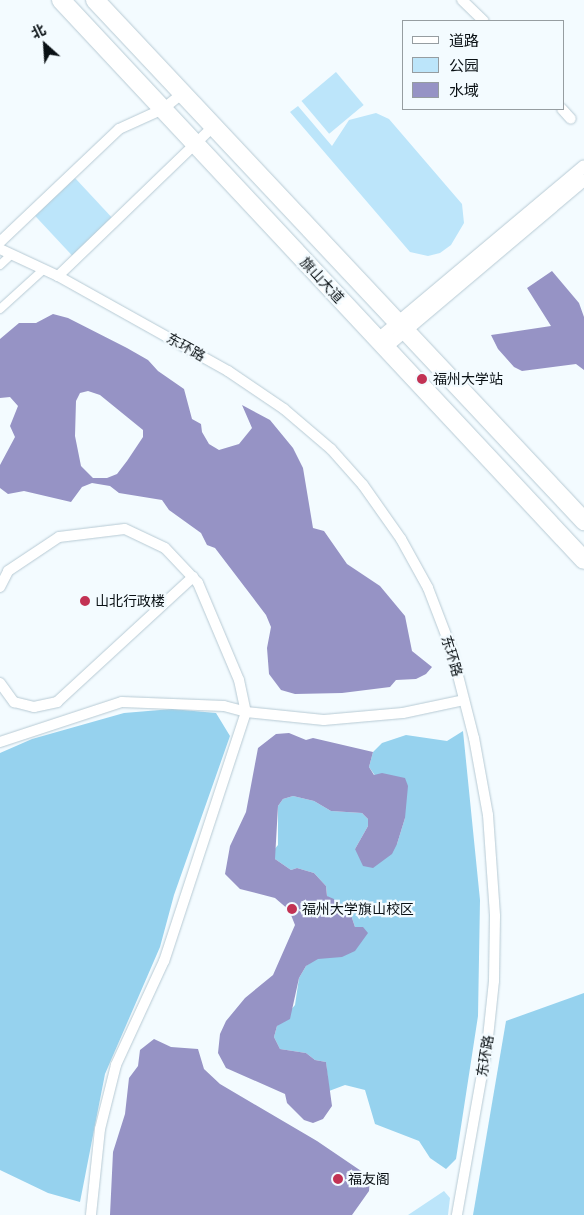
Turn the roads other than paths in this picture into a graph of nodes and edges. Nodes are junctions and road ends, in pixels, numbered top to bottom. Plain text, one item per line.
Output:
1 (61, 0) edge
2 (96, 0) edge
3 (462, 0) edge
4 (483, 20) edge
5 (183, 93) junction
6 (163, 110) junction
7 (563, 110) edge
8 (571, 119) dead end
9 (214, 126) junction
10 (194, 143) junction
11 (584, 166) edge
12 (584, 180) edge
13 (0, 242) edge
14 (0, 249) edge
15 (12, 254) junction
16 (0, 265) edge
17 (43, 270) junction
18 (58, 276) junction
19 (0, 309) edge
20 (401, 327) junction
21 (381, 344) junction
22 (584, 522) edge
23 (584, 560) edge
24 (193, 577) junction
25 (0, 587) edge
26 (0, 683) edge
27 (464, 700) junction
28 (246, 712) junction
29 (0, 742) edge
30 (91, 1215) edge
31 (457, 1215) edge

1 - 6 highway, 旗山大道
2 - 5 highway, 旗山大道
3 - 4 street
5 - 6 street
5 - 9 highway, 旗山大道
6 - 10 highway, 旗山大道
6 - 13 street
7 - 8 street
9 - 10 street
9 - 20 highway, 旗山大道
10 - 18 street
10 - 21 highway, 旗山大道
11 - 20 street
12 - 20 street
14 - 15 street, 东环路
15 - 16 street
15 - 17 street, 东环路
17 - 18 street, 东环路
17 - 19 street
18 - 27 street, 东环路
20 - 21 street
20 - 22 highway, 旗山大道
21 - 23 highway, 旗山大道
24 - 25 street
24 - 26 street
24 - 28 street
27 - 28 street
27 - 31 street, 东环路
28 - 29 street
28 - 30 street

